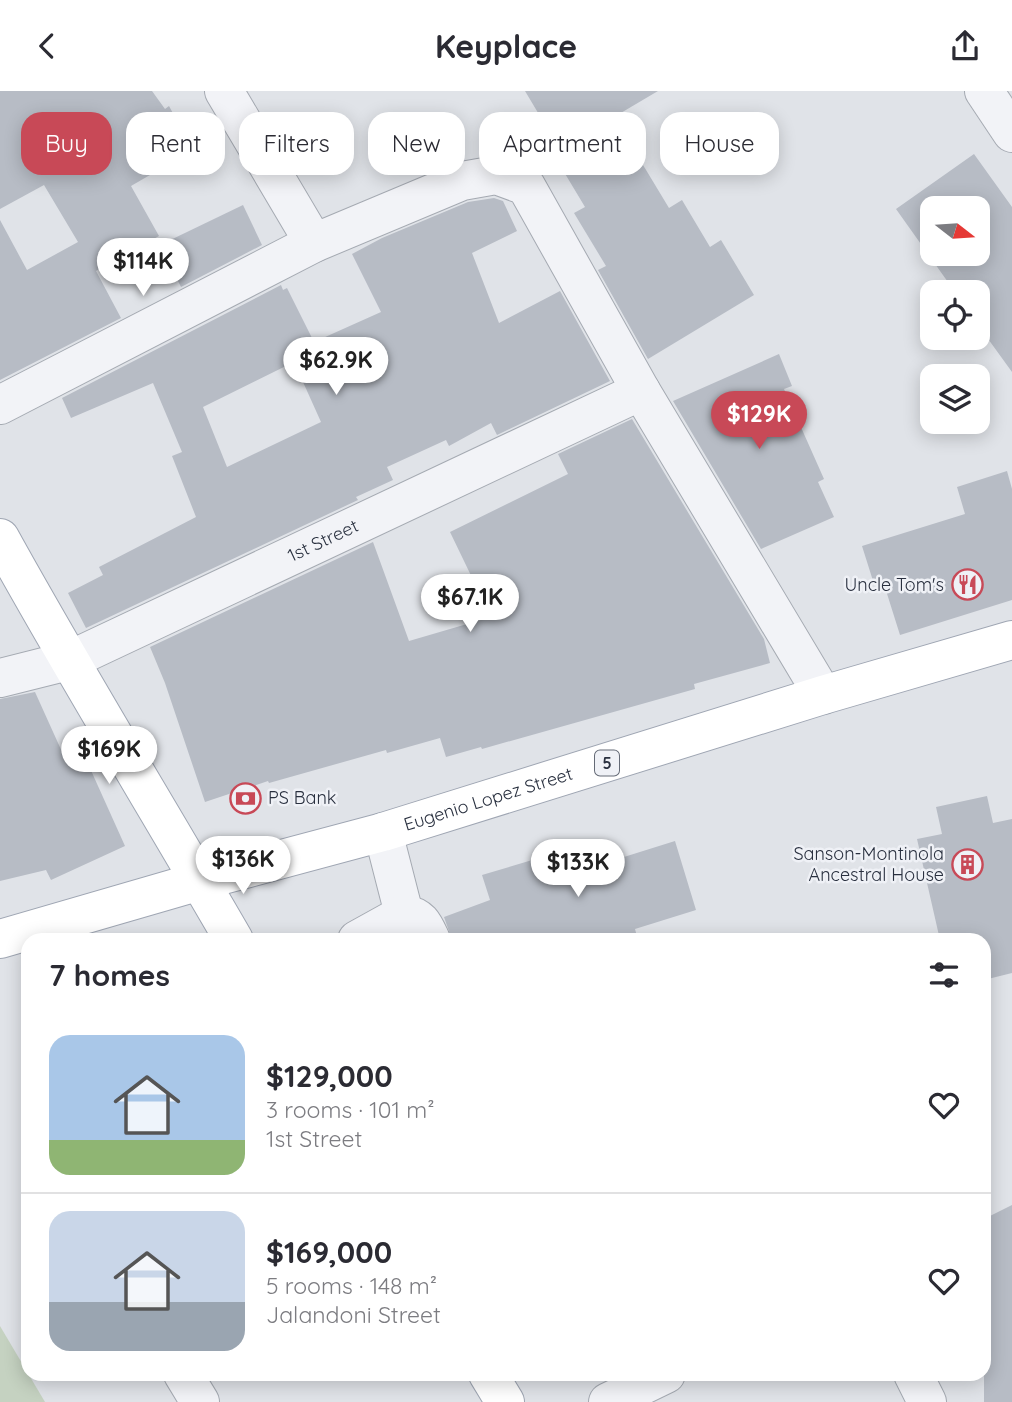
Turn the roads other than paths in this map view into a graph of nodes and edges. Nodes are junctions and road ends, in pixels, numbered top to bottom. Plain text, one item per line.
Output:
1 (224, 91) edge
2 (984, 91) edge
3 (1012, 133) edge
4 (314, 243) junction
5 (641, 391) junction
6 (0, 405) edge
7 (0, 538) edge
8 (1012, 640) edge
9 (68, 661) junction
10 (0, 678) edge
11 (823, 695) junction
12 (383, 832) junction
13 (200, 881) junction
14 (404, 914) junction
15 (230, 933) edge
16 (370, 933) edge
17 (428, 933) edge
18 (0, 939) edge
19 (187, 1381) edge
20 (492, 1381) edge
21 (652, 1381) edge
22 (916, 1381) edge
23 (200, 1402) edge
24 (505, 1402) edge
25 (608, 1402) edge
26 (927, 1402) edge

1 - 4 street
2 - 3 street
4 - 5 street
4 - 6 street
5 - 9 street, 1st Street
5 - 11 street
7 - 9 main road
8 - 11 main road, Eugenio Lopez Street / 5
9 - 10 street, 1st Street
9 - 13 main road
11 - 12 main road, Eugenio Lopez Street / 5
12 - 13 main road, Eugenio Lopez Street / 5
12 - 14 street
13 - 15 main road
13 - 18 main road, Eugenio Lopez Street / 5
14 - 16 street
14 - 17 street
19 - 23 street
20 - 24 main road
21 - 25 street
22 - 26 street

